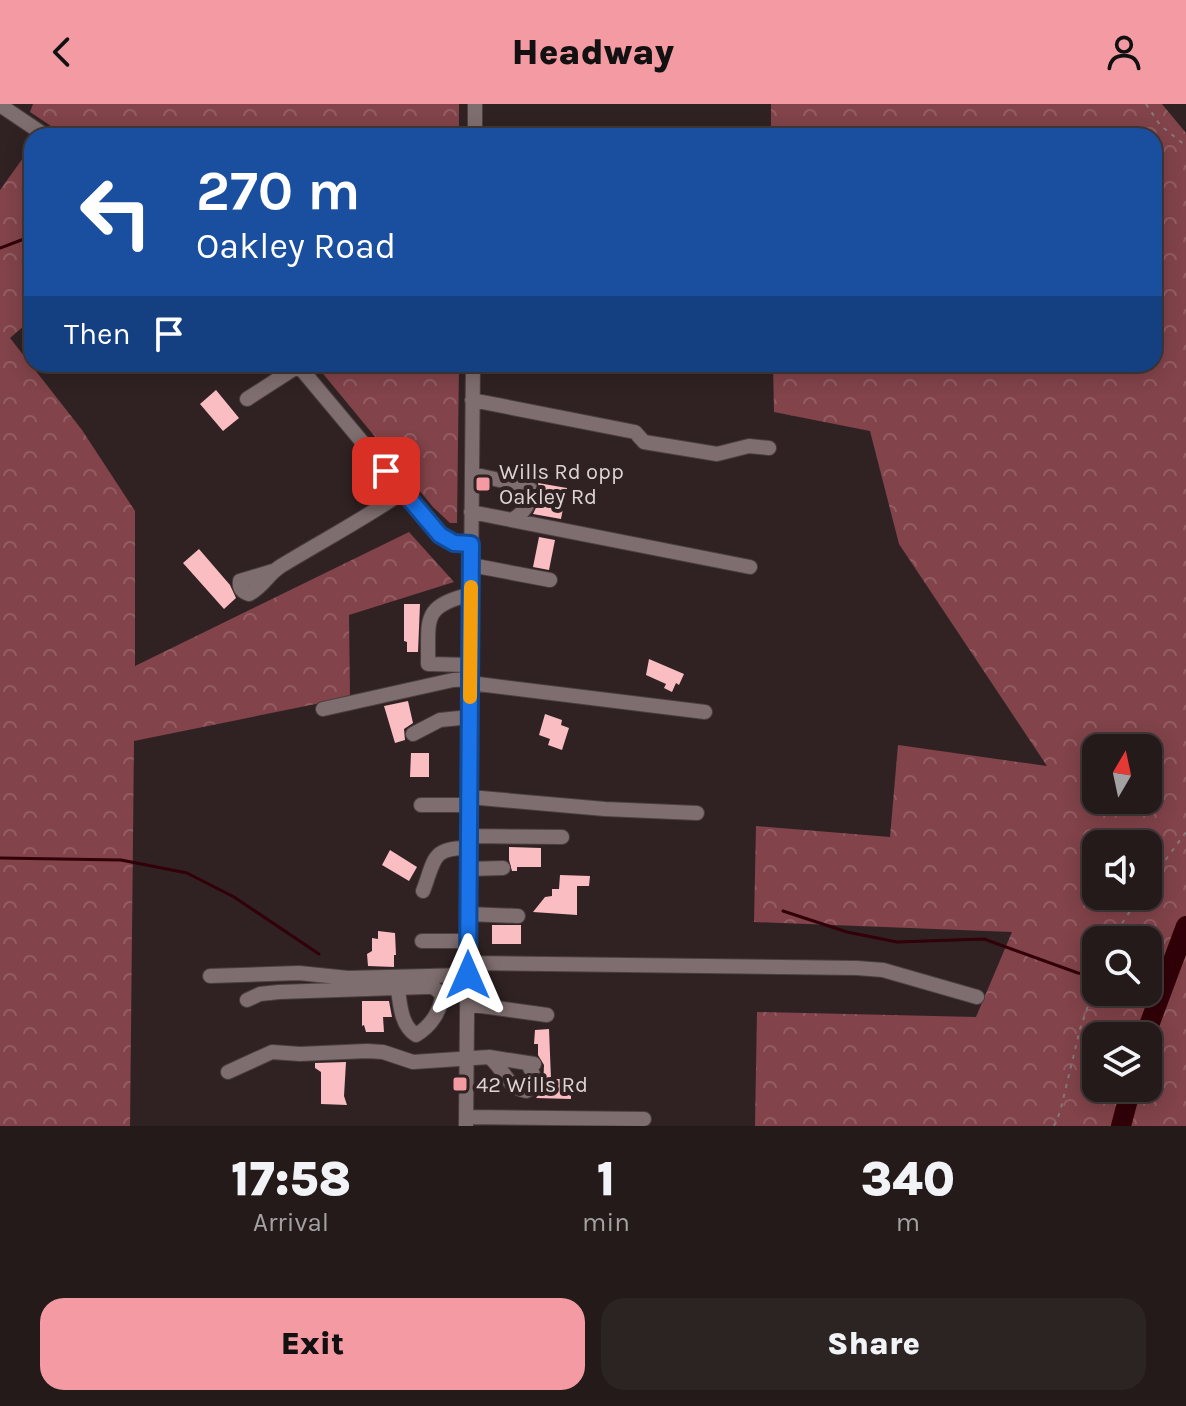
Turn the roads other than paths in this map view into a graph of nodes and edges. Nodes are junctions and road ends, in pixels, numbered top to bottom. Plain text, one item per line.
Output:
1 (475, 104) edge
2 (0, 105) edge
3 (34, 128) edge
4 (475, 128) edge
5 (287, 372) edge
6 (303, 372) edge
7 (473, 372) edge
8 (247, 399) dead end
9 (472, 400) junction
10 (769, 448) dead end
11 (472, 474) junction
12 (403, 492) junction
13 (471, 512) junction
14 (512, 520) junction
15 (471, 544) junction
16 (471, 565) junction
17 (750, 567) dead end
18 (273, 571) dead end
19 (550, 580) dead end
20 (471, 594) junction
21 (470, 676) junction
22 (323, 709) dead end
23 (705, 712) dead end
24 (470, 717) junction
25 (413, 734) dead end
26 (469, 801) junction
27 (421, 805) dead end
28 (697, 813) dead end
29 (562, 837) dead end
30 (469, 842) junction
31 (503, 868) dead end
32 (468, 869) junction
33 (423, 891) dead end
34 (468, 914) junction
35 (518, 916) dead end
36 (422, 941) dead end
37 (525, 955) dead end
38 (468, 958) junction
39 (210, 976) dead end
40 (398, 989) junction
41 (442, 994) junction
42 (977, 997) dead end
43 (467, 998) junction
44 (247, 1000) dead end
45 (547, 1015) dead end
46 (489, 1057) junction
47 (467, 1058) junction
48 (228, 1072) dead end
49 (644, 1119) dead end
50 (473, 1122) edge
51 (602, 1122) edge

1 - 4 street
2 - 3 street
5 - 8 street
6 - 12 street
7 - 9 street
9 - 10 street
9 - 11 street
11 - 13 street
11 - 14 street
12 - 15 street
12 - 18 street
13 - 14 street
13 - 15 street
14 - 17 street
15 - 16 street
16 - 19 street
16 - 20 street
20 - 21 street
20 - 21 street
21 - 22 street
21 - 23 street
21 - 24 street
24 - 25 street
24 - 26 street
26 - 27 street
26 - 28 street
26 - 30 street
29 - 30 street
30 - 32 street
30 - 33 street
31 - 32 street
32 - 34 street
34 - 35 street
34 - 38 street
36 - 38 street
37 - 38 street
38 - 39 street
38 - 42 street
38 - 43 street
40 - 41 street
40 - 41 street
40 - 44 street
41 - 43 street
43 - 45 street
43 - 47 street
46 - 46 street
46 - 47 street
47 - 48 street
47 - 50 street
49 - 51 street
50 - 51 street

